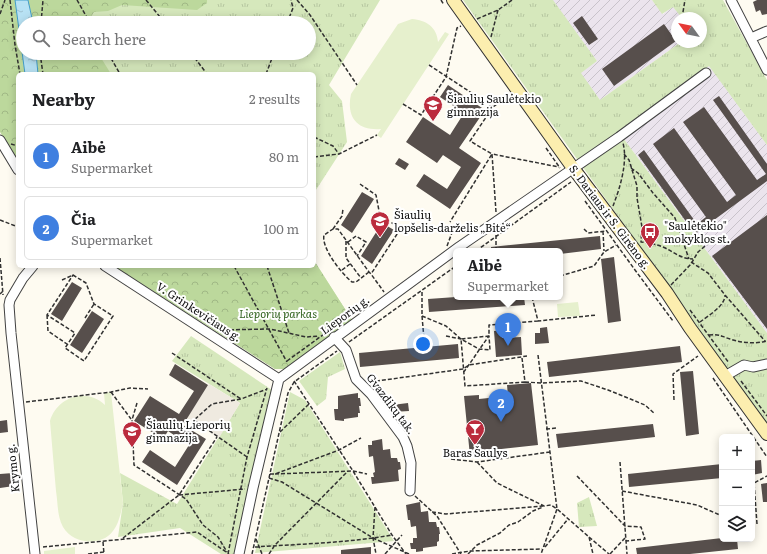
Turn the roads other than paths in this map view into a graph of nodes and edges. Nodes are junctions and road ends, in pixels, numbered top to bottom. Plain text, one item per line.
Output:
1 (453, 0) edge
2 (731, 0) edge
3 (767, 31) edge
4 (751, 38) junction
5 (767, 70) edge
6 (706, 73) dead end
7 (0, 140) edge
8 (16, 167) edge
9 (572, 168) junction
10 (458, 248) edge
11 (453, 251) edge
12 (31, 268) edge
13 (108, 268) edge
14 (334, 337) junction
15 (767, 364) edge
16 (729, 374) junction
17 (279, 379) junction
18 (767, 434) edge
19 (410, 491) road end
20 (35, 551) edge
21 (239, 554) edge

1 - 9 street, S. Dariaus ir S. Girėno g.
2 - 4 street
3 - 4 street
4 - 5 street
6 - 9 street, Lieporių g.
7 - 8 street
9 - 10 street, Lieporių g.
9 - 16 street, S. Dariaus ir S. Girėno g.
11 - 14 street, Lieporių g.
12 - 20 street, Krymo g.
13 - 17 street, V. Grinkevičiaus g.
14 - 17 street, Lieporių g.
14 - 19 street, Gvazdikų tak.
15 - 16 street
16 - 18 street, S. Dariaus ir S. Girėno g.
17 - 21 street

